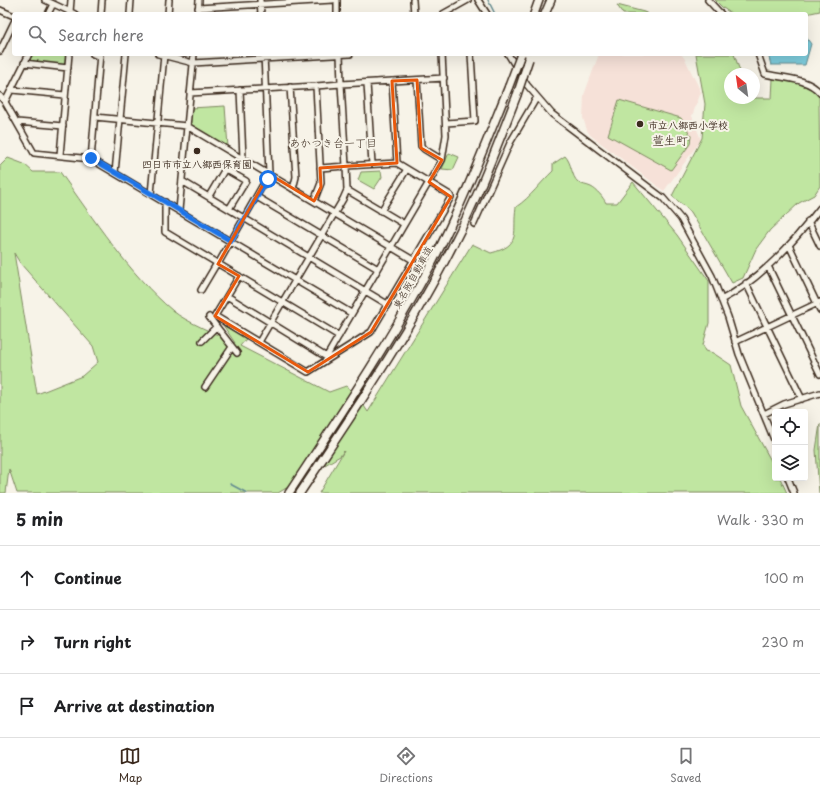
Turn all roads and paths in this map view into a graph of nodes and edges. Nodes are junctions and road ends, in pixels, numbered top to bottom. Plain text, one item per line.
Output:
1 (45, 0) edge
2 (72, 0) edge
3 (102, 0) edge
4 (131, 0) edge
5 (169, 0) edge
6 (199, 0) edge
7 (333, 0) edge
8 (337, 0) edge
9 (413, 0) edge
10 (468, 0) edge
11 (478, 0) edge
12 (538, 0) edge
13 (550, 0) edge
14 (708, 0) edge
15 (261, 2) edge
16 (53, 4) junction
17 (198, 8) junction
18 (0, 10) edge
19 (49, 12) edge
20 (71, 12) edge
21 (73, 12) edge
22 (101, 12) edge
23 (130, 12) edge
24 (168, 12) edge
25 (198, 12) edge
26 (337, 12) edge
27 (414, 12) edge
28 (447, 12) edge
29 (486, 12) edge
30 (535, 12) edge
31 (545, 12) edge
32 (719, 12) edge
33 (12, 15) edge
34 (12, 26) edge
35 (0, 52) edge
36 (28, 56) edge
37 (69, 56) edge
38 (100, 56) edge
39 (126, 56) edge
40 (164, 56) edge
41 (194, 56) edge
42 (264, 56) edge
43 (340, 56) edge
44 (442, 56) edge
45 (472, 56) edge
46 (509, 56) edge
47 (519, 56) edge
48 (759, 56) edge
49 (530, 57) edge
50 (193, 63) junction
51 (24, 64) junction
52 (68, 68) junction
53 (444, 78) junction
54 (417, 80) junction
55 (392, 81) junction
56 (367, 82) junction
57 (341, 84) junction
58 (316, 86) junction
59 (290, 87) junction
60 (265, 89) junction
61 (12, 90) junction
62 (240, 90) junction
63 (190, 93) junction
64 (820, 93) edge
65 (66, 95) junction
66 (0, 96) edge
67 (537, 97) junction
68 (5, 102) junction
69 (94, 117) junction
70 (120, 119) junction
71 (17, 122) junction
72 (158, 123) junction
73 (446, 123) junction
74 (63, 126) junction
75 (187, 126) junction
76 (60, 155) junction
77 (91, 158) junction
78 (243, 158) junction
79 (442, 160) junction
80 (396, 163) junction
81 (372, 164) junction
82 (346, 166) junction
83 (320, 168) junction
84 (407, 169) junction
85 (115, 173) junction
86 (270, 174) junction
87 (182, 181) junction
88 (429, 182) junction
89 (293, 188) junction
90 (347, 190) junction
91 (151, 194) junction
92 (209, 196) junction
93 (257, 197) junction
94 (314, 201) junction
95 (165, 202) junction
96 (820, 208) edge
97 (229, 209) junction
98 (179, 210) junction
99 (381, 211) junction
100 (335, 214) junction
101 (244, 218) junction
102 (808, 221) junction
103 (404, 224) junction
104 (474, 224) dead end
105 (322, 236) junction
106 (231, 241) junction
107 (789, 245) junction
108 (820, 246) edge
109 (391, 247) junction
110 (310, 258) junction
111 (413, 260) junction
112 (217, 264) junction
113 (768, 266) junction
114 (378, 269) junction
115 (239, 276) junction
116 (296, 280) junction
117 (746, 283) junction
118 (200, 290) dead end
119 (365, 290) junction
120 (227, 296) junction
121 (721, 300) junction
122 (283, 302) junction
123 (819, 303) edge
124 (388, 304) junction
125 (820, 310) edge
126 (351, 313) junction
127 (792, 316) junction
128 (209, 317) dead end
129 (223, 321) junction
130 (271, 322) junction
131 (216, 326) junction
132 (768, 328) junction
133 (339, 336) junction
134 (202, 341) dead end
135 (259, 342) junction
136 (735, 342) junction
137 (232, 347) junction
138 (237, 353) dead end
139 (328, 357) junction
140 (820, 374) edge
141 (205, 387) dead end
142 (820, 393) edge
143 (802, 399) junction
144 (782, 409) edge
145 (772, 412) edge
146 (764, 414) junction
147 (772, 434) edge
148 (333, 444) junction
149 (789, 481) edge
150 (289, 493) edge
151 (300, 493) edge
152 (306, 493) edge
153 (794, 493) edge

1 - 16 street
2 - 21 street
3 - 22 street
4 - 23 street
5 - 24 street
6 - 17 street
7 - 15 street
8 - 26 street
9 - 27 street
10 - 28 street
11 - 29 street
12 - 30 highway
13 - 31 highway
14 - 32 street
15 - 17 street
16 - 19 street
16 - 20 street
17 - 25 street
18 - 33 street
34 - 35 street
36 - 51 street
37 - 52 street
38 - 69 street
39 - 70 street
40 - 50 street
40 - 72 street
41 - 50 street
42 - 50 street
42 - 60 street
43 - 57 street
44 - 53 street
45 - 73 street
46 - 67 street
47 - 150 highway, 東名阪自動車道, bridge
48 - 64 street
49 - 148 highway, 東名阪自動車道, bridge
50 - 63 street
51 - 52 street
51 - 61 street
52 - 65 street
53 - 54 street
53 - 73 street
54 - 55 street
54 - 79 street
55 - 56 street
55 - 80 street
56 - 57 street
56 - 81 street
57 - 58 street
57 - 82 street
58 - 59 street
58 - 83 street
59 - 60 street
59 - 89 street
60 - 62 street
60 - 86 street
61 - 65 street
61 - 68 street
62 - 63 street
62 - 78 street
63 - 75 street
65 - 74 street
66 - 68 street
67 - 104 street
67 - 121 street
68 - 71 street
69 - 70 street
69 - 77 street
70 - 72 street
70 - 85 street
71 - 74 street
71 - 76 street
72 - 75 street
72 - 91 street
73 - 79 street
74 - 76 street
75 - 78 street
75 - 87 street
76 - 77 street
77 - 85 street
78 - 86 street
79 - 88 street
80 - 81 street
80 - 84 street
81 - 82 street
82 - 83 street
82 - 90 street
83 - 94 street
84 - 88 street
84 - 99 street
85 - 91 street
86 - 89 street
86 - 93 street
87 - 92 street
87 - 98 street
88 - 103 street
88 - 111 street
89 - 94 street
90 - 99 street
90 - 100 street
91 - 95 street
92 - 97 street
92 - 97 street
93 - 101 street
93 - 105 street
94 - 100 street
95 - 98 street
95 - 112 street
96 - 102 street
97 - 101 street
98 - 106 street
99 - 103 street
100 - 105 street
100 - 109 street
101 - 106 street
101 - 110 street
102 - 107 street
102 - 108 street
103 - 109 street
105 - 110 street
105 - 114 street
106 - 112 street
106 - 116 street
107 - 113 street
107 - 123 street
109 - 111 street
109 - 114 street
110 - 116 street
110 - 119 street
111 - 124 street
112 - 115 street
112 - 118 street
113 - 117 street
113 - 127 street
114 - 119 street
115 - 120 street
115 - 122 street
116 - 122 street
116 - 126 street
117 - 121 street
117 - 132 street
119 - 124 street
119 - 126 street
120 - 129 street
120 - 130 street
121 - 136 street
122 - 130 street
122 - 133 street
123 - 125 street
123 - 127 street
124 - 139 street
126 - 133 street
127 - 132 street
127 - 140 street
128 - 131 street
129 - 131 street
129 - 135 street
130 - 135 street
130 - 139 street
131 - 134 street
131 - 137 street
132 - 136 street
132 - 143 street
133 - 139 street
135 - 139 street
136 - 146 street
137 - 138 street
137 - 141 street
142 - 143 street
143 - 144 street
145 - 146 street
146 - 147 street
148 - 151 highway, 東名阪自動車道
148 - 152 highway
149 - 153 street

